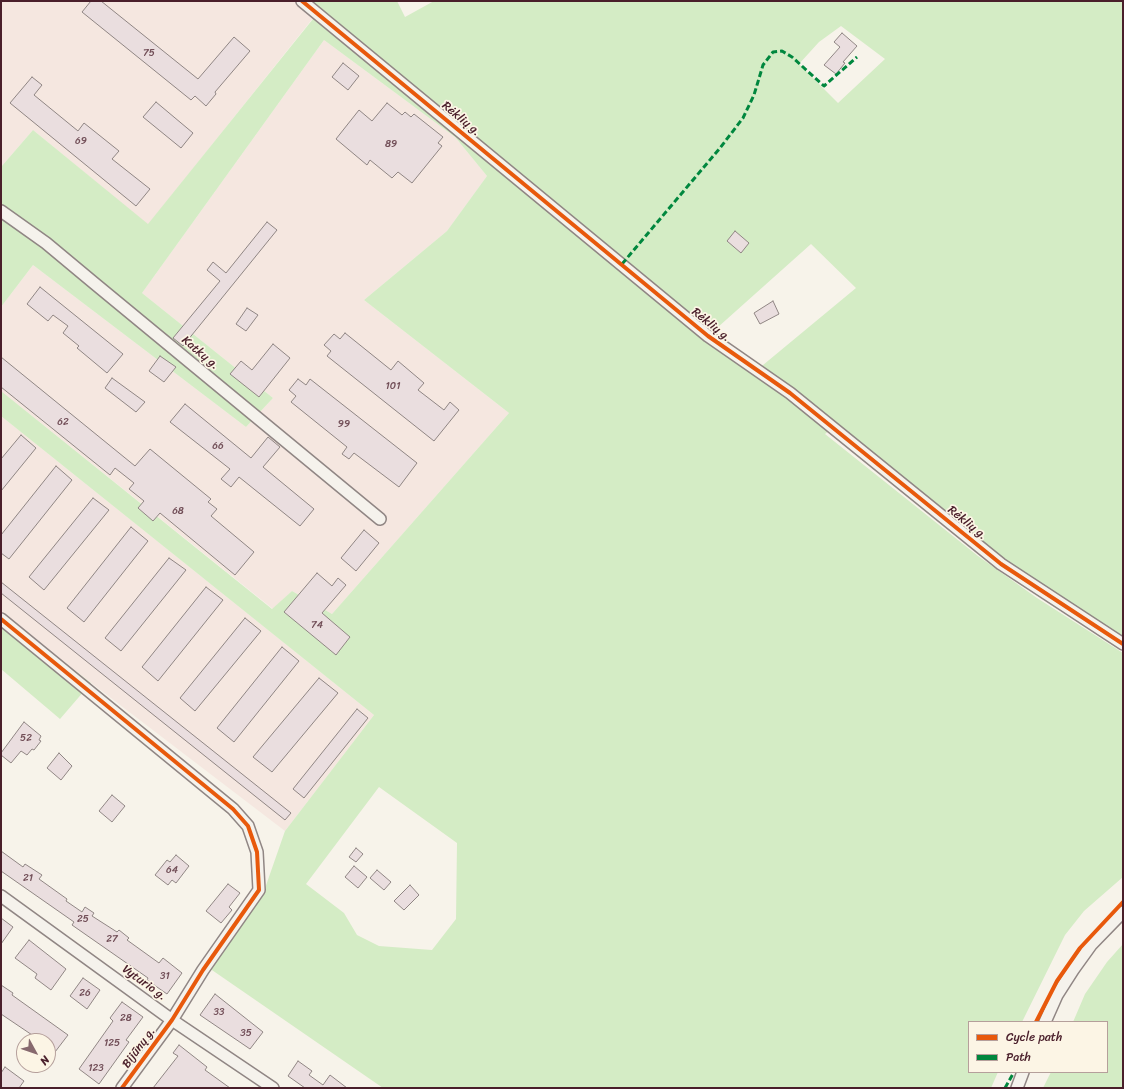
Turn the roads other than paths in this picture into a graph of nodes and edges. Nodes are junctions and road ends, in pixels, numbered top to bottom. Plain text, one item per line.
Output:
1 (302, 1) edge
2 (1, 211) edge
3 (380, 519) dead end
4 (1, 619) edge
5 (1123, 644) edge
6 (1, 896) edge
7 (1123, 912) edge
8 (172, 1020) junction
9 (1045, 1021) edge
10 (1023, 1073) edge
11 (122, 1088) edge
12 (273, 1088) edge
13 (1017, 1088) edge

1 - 5 street, Rėklių g.
2 - 3 street, Katkų g.
4 - 8 street, Bijūnų g.
6 - 8 street, Vyturio g.
7 - 9 street
8 - 11 street, Bijūnų g.
8 - 12 street, Vyturio g.
10 - 13 street

